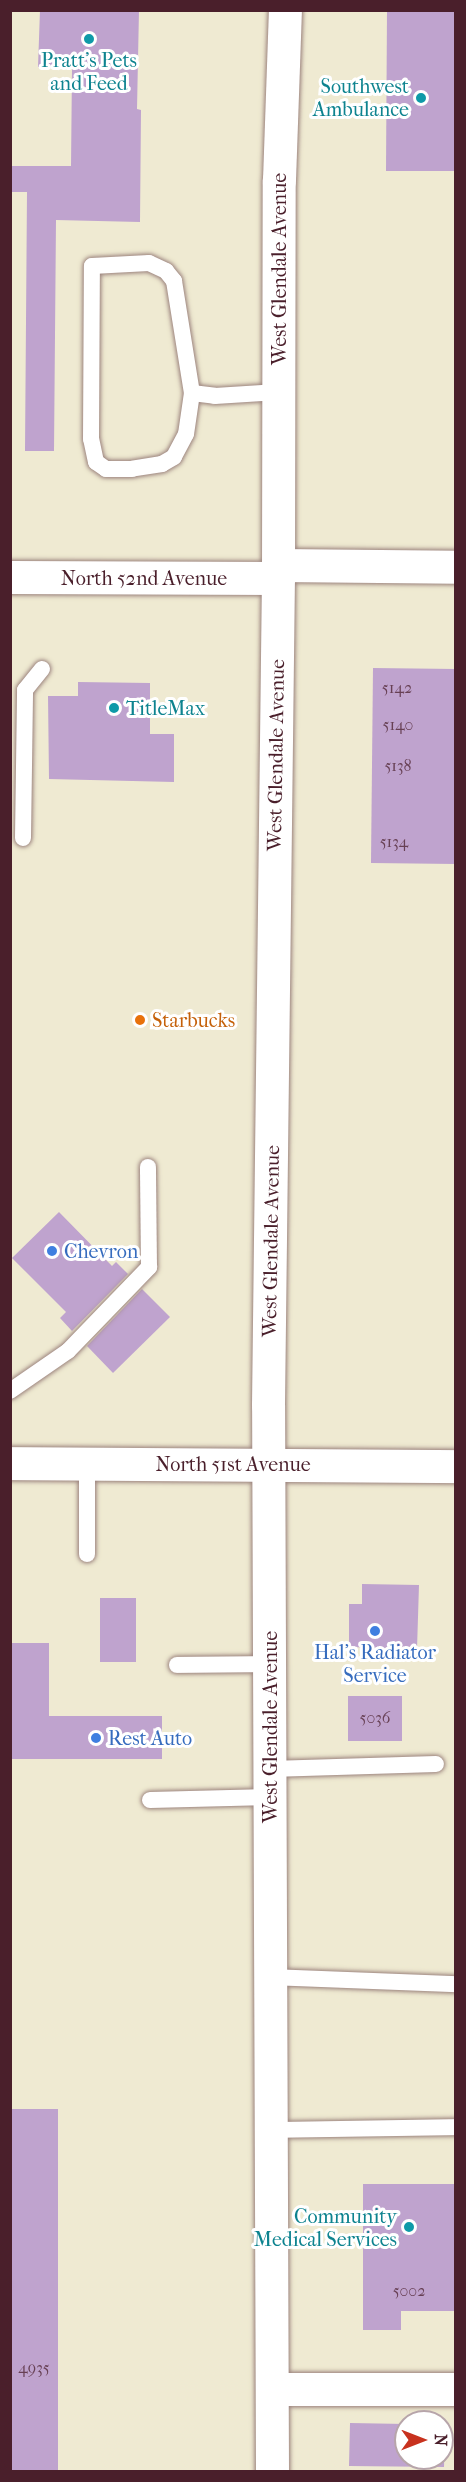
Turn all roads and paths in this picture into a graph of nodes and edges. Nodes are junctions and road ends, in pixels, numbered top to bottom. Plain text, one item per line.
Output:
1 (285, 10) edge
2 (278, 392) junction
3 (192, 393) junction
4 (456, 567) edge
5 (278, 572) junction
6 (10, 577) edge
7 (42, 669) dead end
8 (23, 838) dead end
9 (148, 1167) dead end
10 (10, 1390) edge
11 (10, 1463) edge
12 (87, 1464) junction
13 (269, 1464) junction
14 (456, 1466) edge
15 (87, 1554) dead end
16 (269, 1664) junction
17 (177, 1665) dead end
18 (436, 1764) dead end
19 (270, 1783) junction
20 (150, 1800) dead end
21 (271, 1977) junction
22 (456, 1984) edge
23 (456, 2127) edge
24 (271, 2130) junction
25 (272, 2388) junction
26 (456, 2390) edge
27 (272, 2472) edge

1 - 2 main road, West Glendale Avenue
2 - 3 lane
2 - 5 main road, West Glendale Avenue
3 - 3 lane
4 - 5 main road, North 52nd Avenue
5 - 6 main road, North 52nd Avenue
5 - 13 main road, West Glendale Avenue
7 - 8 lane
9 - 10 lane
11 - 12 main road, North 51st Avenue
12 - 13 main road, North 51st Avenue
12 - 15 lane
13 - 14 main road, North 51st Avenue
13 - 16 main road, West Glendale Avenue
16 - 17 lane
16 - 19 main road, West Glendale Avenue
18 - 19 lane
19 - 20 lane
19 - 21 main road, West Glendale Avenue
21 - 22 lane
21 - 24 main road, West Glendale Avenue
23 - 24 lane
24 - 25 main road, West Glendale Avenue
25 - 26 main road
25 - 27 main road, West Glendale Avenue

